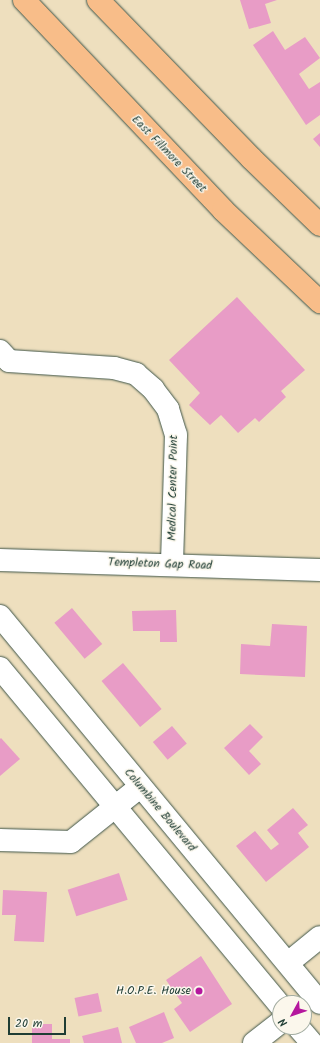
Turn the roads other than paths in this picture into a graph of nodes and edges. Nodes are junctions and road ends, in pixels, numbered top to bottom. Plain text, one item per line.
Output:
1 (24, 0) edge
2 (98, 0) edge
3 (320, 224) edge
4 (320, 302) edge
5 (0, 351) edge
6 (0, 560) edge
7 (172, 564) junction
8 (320, 570) edge
9 (0, 616) edge
10 (0, 668) edge
11 (140, 787) junction
12 (115, 808) junction
13 (0, 840) edge
14 (320, 937) edge
15 (288, 963) junction
16 (272, 995) edge
17 (309, 995) edge
18 (272, 1029) edge
19 (305, 1035) edge
20 (254, 1043) edge
21 (312, 1043) edge

1 - 4 main road, East Fillmore Street
2 - 3 main road
5 - 7 street, Medical Center Point
6 - 7 street, Templeton Gap Road
7 - 8 street, Templeton Gap Road
9 - 11 street, Columbine Boulevard
10 - 12 street
11 - 12 street
11 - 15 street, Columbine Boulevard
12 - 13 street
12 - 16 street
14 - 15 street
15 - 17 street, Columbine Boulevard
18 - 20 street
19 - 21 street

